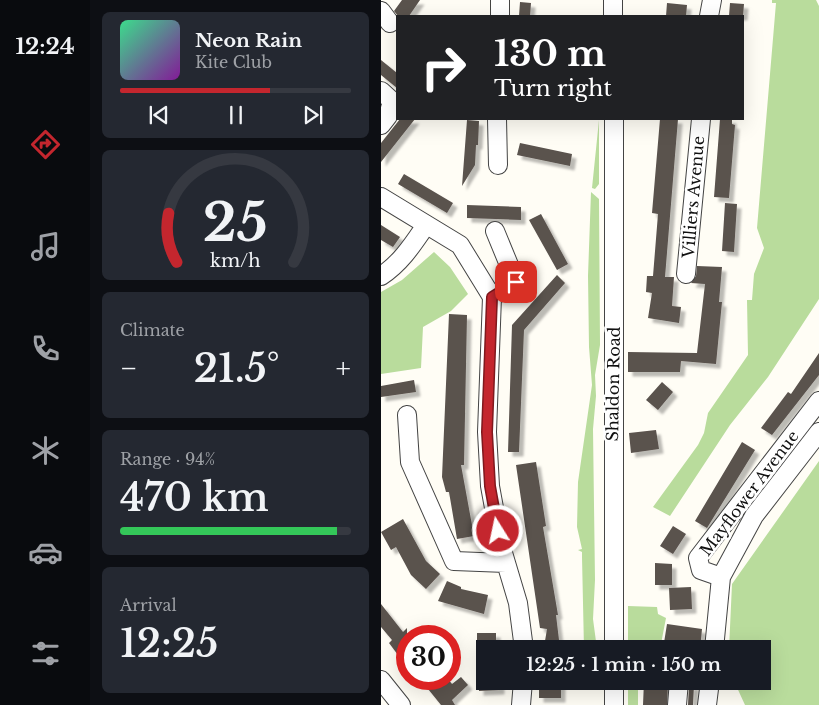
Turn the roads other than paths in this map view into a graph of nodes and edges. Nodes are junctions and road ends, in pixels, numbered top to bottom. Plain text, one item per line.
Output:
1 (500, 0) edge
2 (613, 0) edge
3 (711, 0) edge
4 (500, 15) edge
5 (613, 15) edge
6 (709, 15) edge
7 (381, 91) edge
8 (497, 120) edge
9 (614, 120) edge
10 (701, 120) edge
11 (381, 125) edge
12 (498, 165) dead end
13 (381, 197) edge
14 (427, 225) junction
15 (495, 232) dead end
16 (686, 274) dead end
17 (381, 276) edge
18 (492, 297) junction
19 (819, 401) edge
20 (407, 415) dead end
21 (819, 432) edge
22 (506, 563) junction
23 (721, 577) junction
24 (523, 640) edge
25 (614, 640) edge
26 (715, 640) edge
27 (381, 680) edge
28 (522, 690) edge
29 (614, 690) edge
30 (678, 690) edge
31 (709, 692) edge
32 (401, 705) edge
33 (521, 705) edge
34 (614, 705) edge
35 (677, 705) edge
36 (719, 705) edge

1 - 4 street
2 - 5 street
3 - 6 street
7 - 11 street
8 - 12 street
9 - 25 street, Shaldon Road
10 - 16 street, Villiers Avenue
13 - 14 street
14 - 17 street
14 - 18 street
15 - 18 street
18 - 22 street
19 - 23 street, Mayflower Avenue
20 - 22 street
21 - 23 street
22 - 24 street
23 - 26 street
27 - 32 street
28 - 33 street
29 - 34 street
30 - 35 street
31 - 36 street

